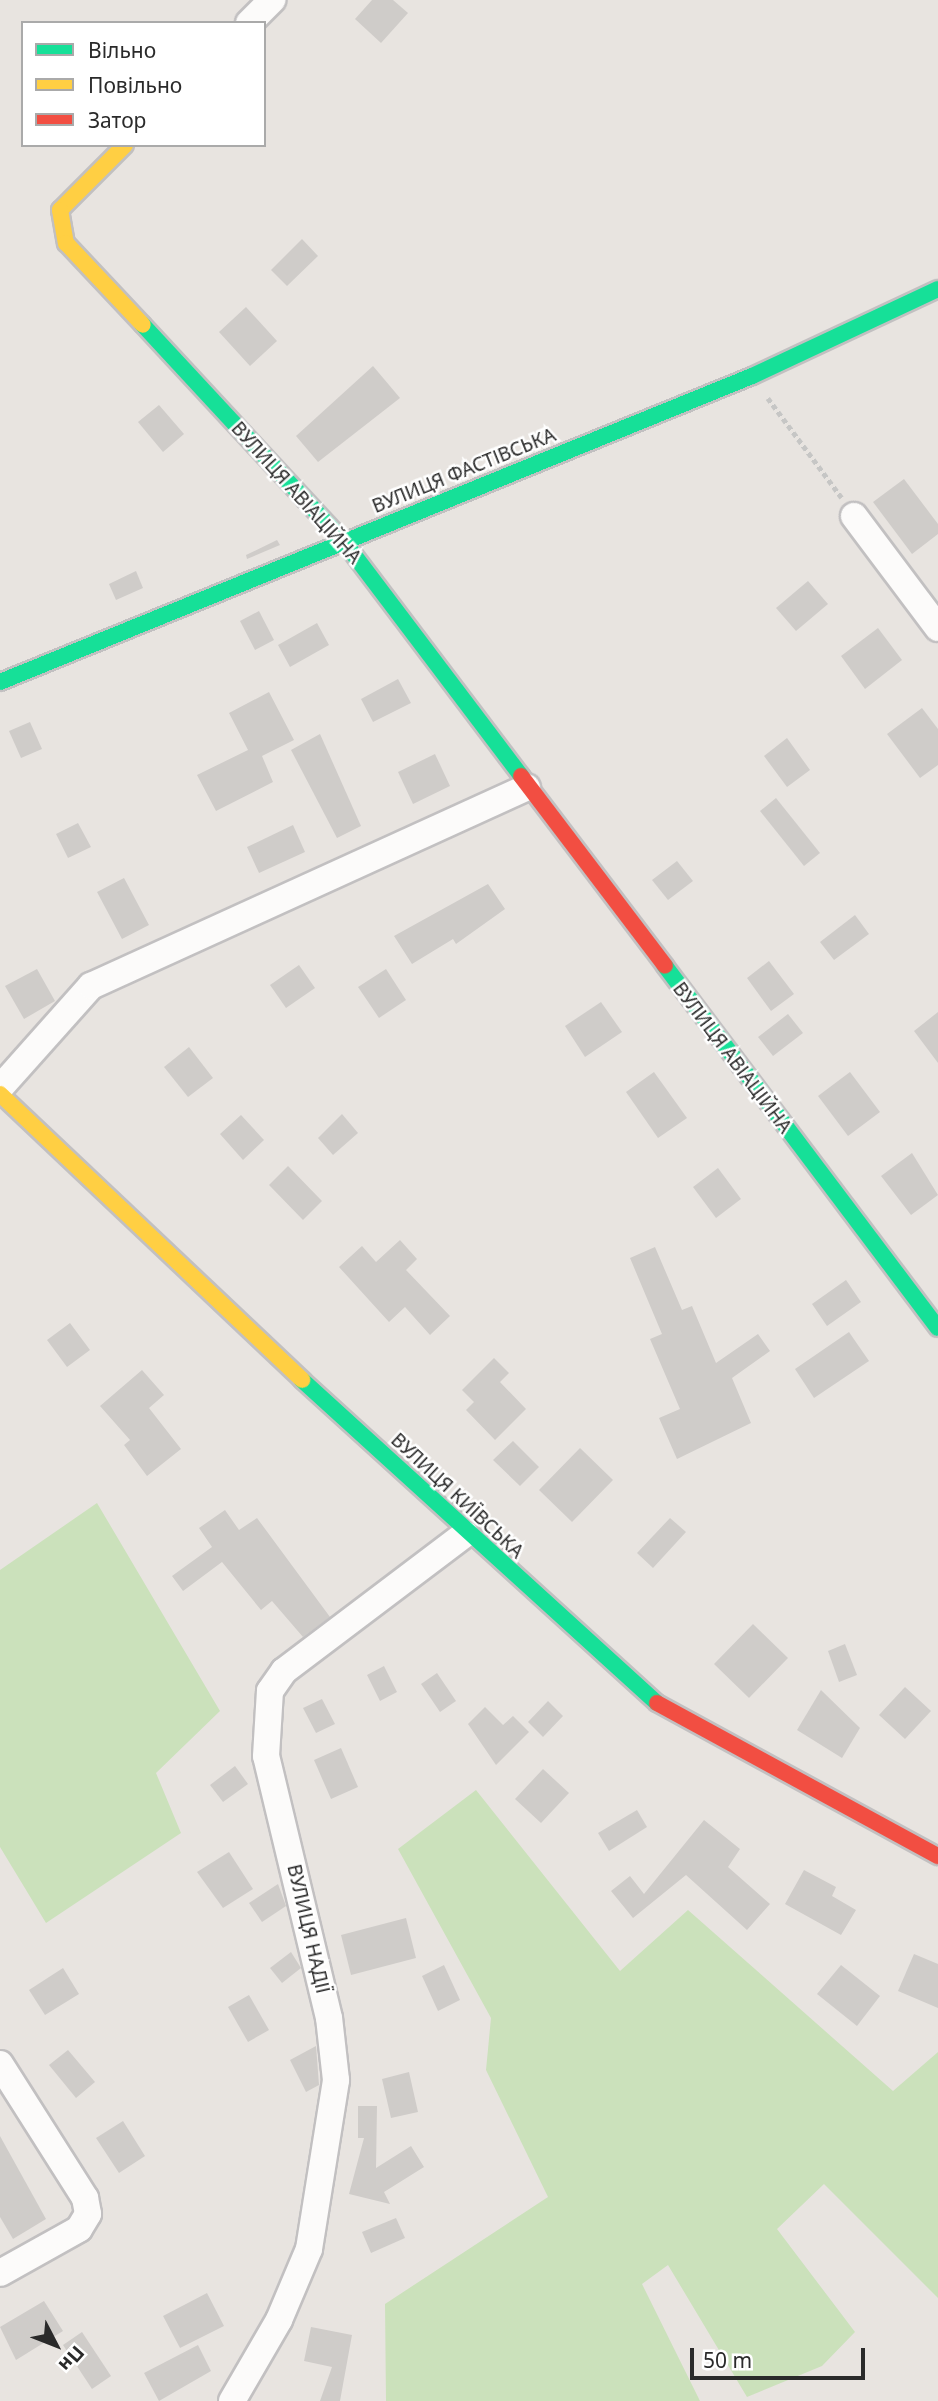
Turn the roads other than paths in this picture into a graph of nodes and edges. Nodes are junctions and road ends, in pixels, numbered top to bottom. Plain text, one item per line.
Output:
1 (272, 0) edge
2 (251, 21) edge
3 (123, 147) edge
4 (938, 289) edge
5 (855, 516) road end
6 (345, 543) junction
7 (938, 628) edge
8 (0, 682) edge
9 (527, 787) junction
10 (0, 1088) edge
11 (0, 1094) edge
12 (938, 1328) edge
13 (465, 1534) junction
14 (938, 1856) edge
15 (0, 2064) edge
16 (0, 2273) edge
17 (232, 2401) edge

1 - 2 street
3 - 6 street, ВУЛИЦЯ АВІАЦІЙНА
4 - 6 street, ВУЛИЦЯ ФАСТІВСЬКА
5 - 7 street
6 - 8 street, ВУЛИЦЯ ФАСТІВСЬКА
6 - 9 street, ВУЛИЦЯ АВІАЦІЙНА
9 - 10 street
9 - 12 street, ВУЛИЦЯ АВІАЦІЙНА
11 - 13 street, ВУЛИЦЯ КИЇВСЬКА
13 - 14 street, ВУЛИЦЯ КИЇВСЬКА
13 - 17 street, ВУЛИЦЯ НАДІЇ
15 - 16 street

